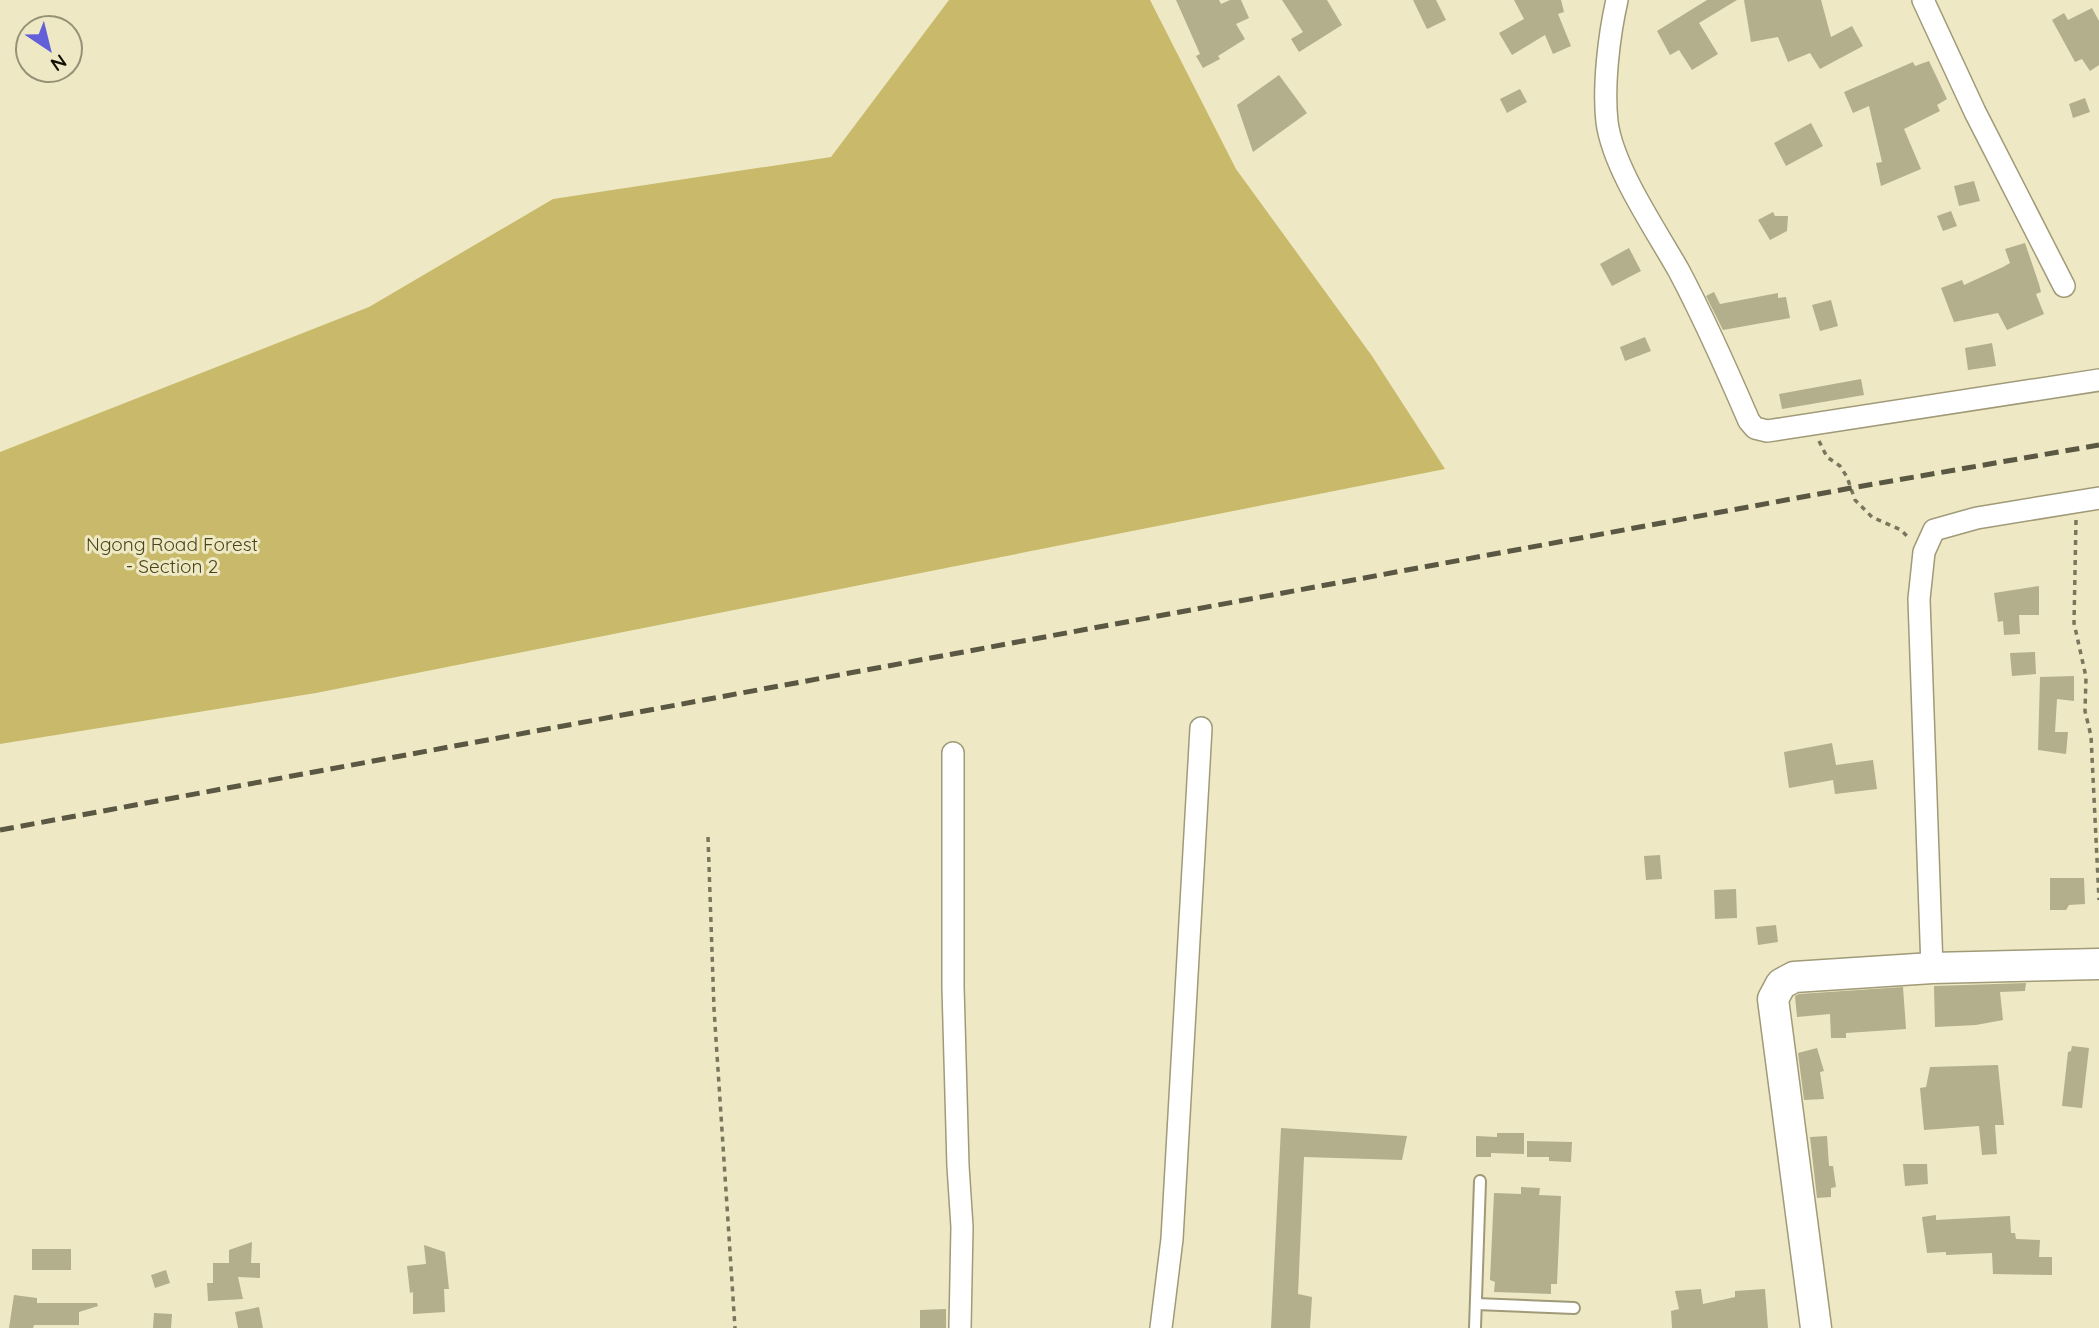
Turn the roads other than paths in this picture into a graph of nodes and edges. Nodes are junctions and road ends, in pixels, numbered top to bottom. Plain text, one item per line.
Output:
1 (1617, 0) edge
2 (1923, 0) edge
3 (2064, 286) dead end
4 (2099, 380) edge
5 (2089, 500) edge
6 (1201, 728) dead end
7 (953, 752) dead end
8 (2099, 964) edge
9 (1932, 968) junction
10 (1479, 1181) dead end
11 (1476, 1304) junction
12 (1574, 1308) dead end
13 (960, 1328) edge
14 (1161, 1328) edge
15 (1475, 1328) edge
16 (1816, 1328) edge

1 - 4 street
2 - 3 street
5 - 9 street
6 - 14 street
7 - 13 street
8 - 9 main road
9 - 16 main road
10 - 11 lane
11 - 12 lane
11 - 15 lane

